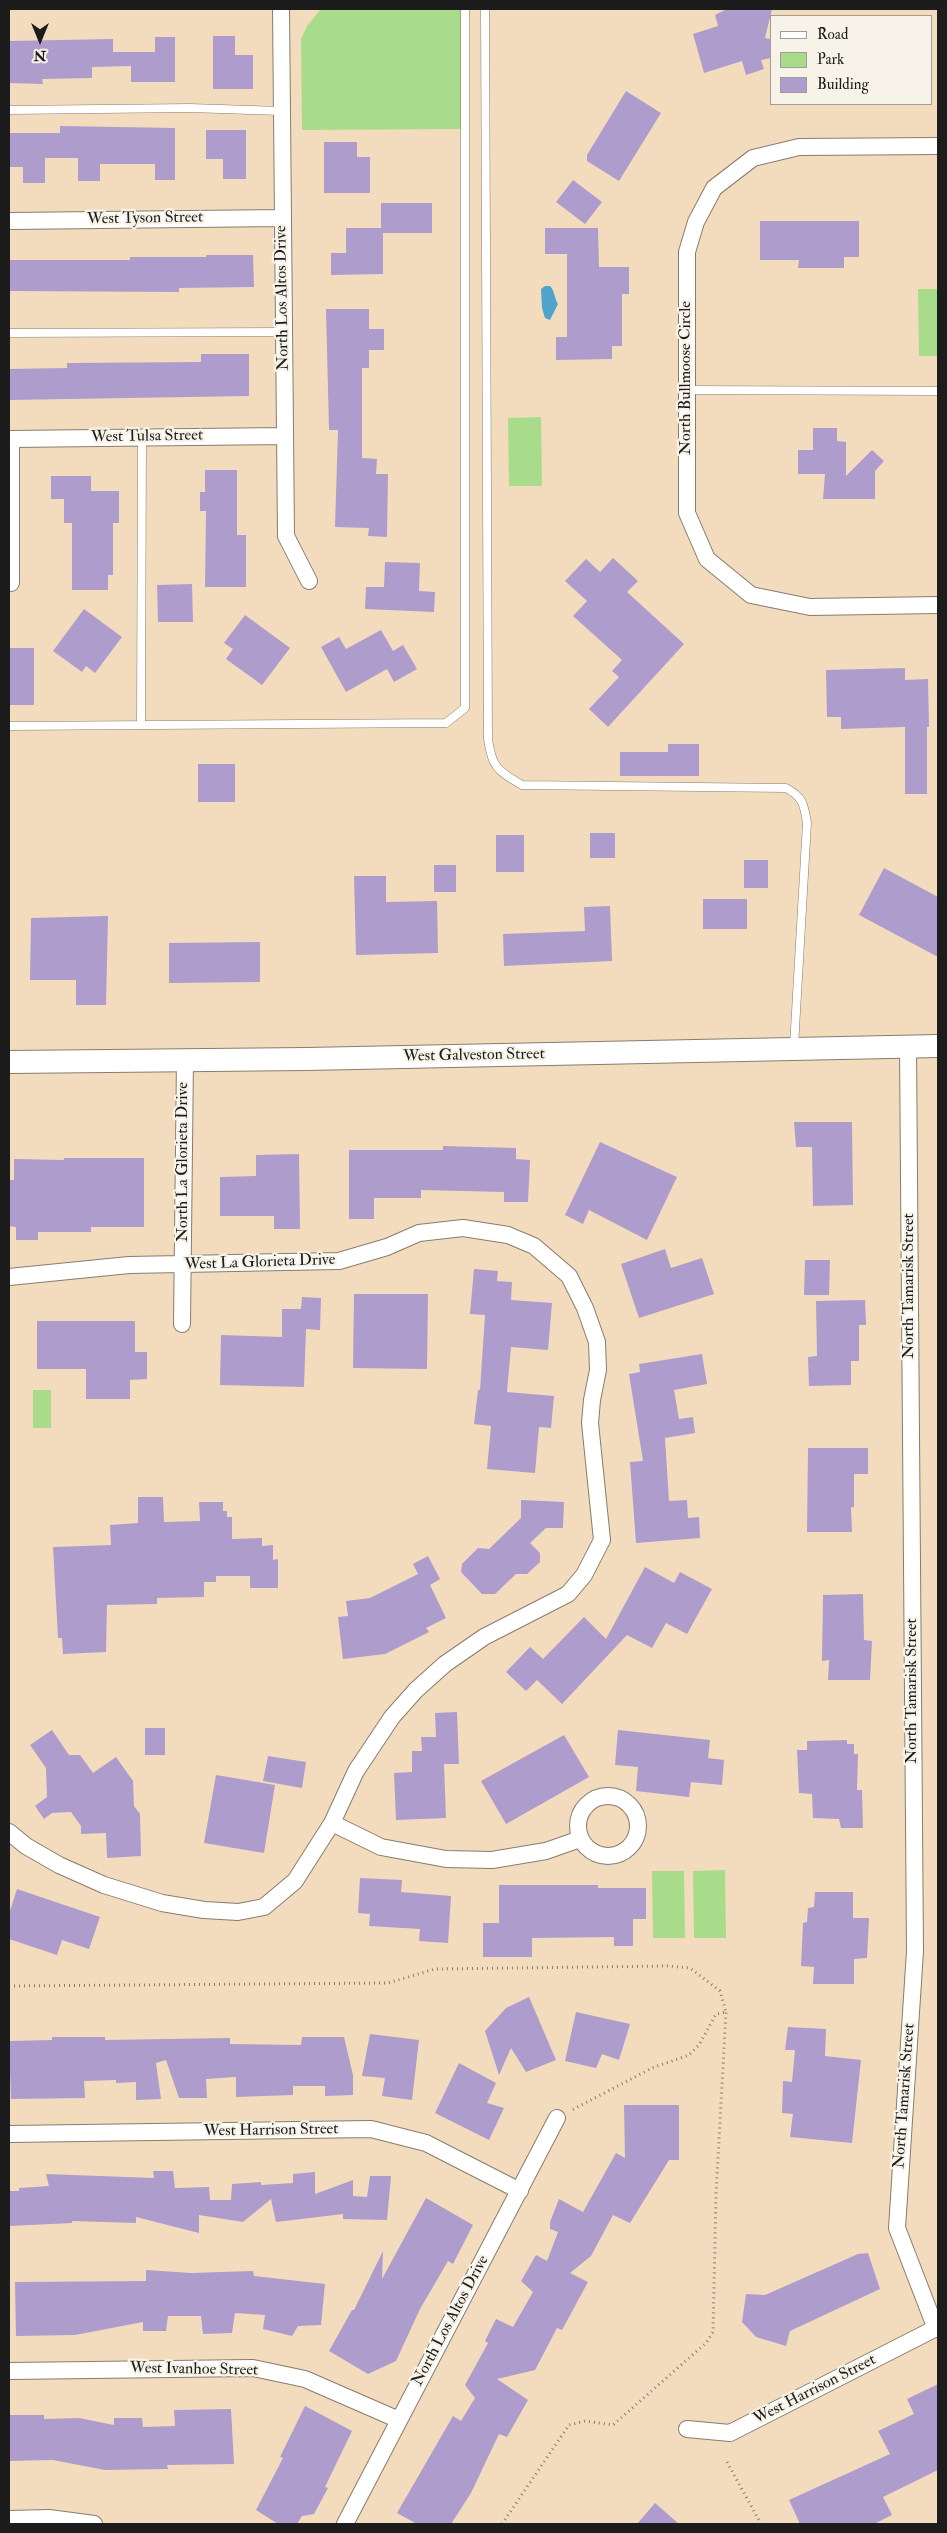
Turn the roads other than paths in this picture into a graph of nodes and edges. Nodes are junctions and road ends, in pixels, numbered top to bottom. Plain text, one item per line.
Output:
1 (281, 9) edge
2 (465, 9) edge
3 (485, 9) edge
4 (9, 110) edge
5 (281, 110) junction
6 (938, 146) edge
7 (282, 218) junction
8 (9, 221) edge
9 (283, 332) junction
10 (9, 333) edge
11 (687, 390) junction
12 (938, 390) edge
13 (285, 436) junction
14 (142, 438) junction
15 (10, 439) edge
16 (309, 582) dead end
17 (11, 583) dead end
18 (938, 605) edge
19 (141, 724) junction
20 (9, 726) edge
21 (908, 1046) junction
22 (938, 1046) edge
23 (794, 1048) junction
24 (185, 1059) junction
25 (9, 1062) edge
26 (184, 1266) junction
27 (9, 1277) edge
28 (182, 1324) dead end
29 (332, 1823) junction
30 (9, 1832) edge
31 (580, 1839) dead end
32 (557, 2118) road end
33 (9, 2134) edge
34 (520, 2191) junction
35 (937, 2328) edge
36 (9, 2371) edge
37 (399, 2420) junction
38 (687, 2429) dead end
39 (9, 2519) edge
40 (94, 2524) edge
41 (345, 2524) edge

1 - 5 street, North Los Altos Drive
2 - 19 lane
3 - 23 lane
4 - 5 lane
5 - 7 street, North Los Altos Drive
6 - 11 street, North Bullmoose Circle
7 - 8 street, West Tyson Street
7 - 9 street, North Los Altos Drive
9 - 10 lane
9 - 13 street, North Los Altos Drive
11 - 12 lane
11 - 18 street, North Bullmoose Circle
13 - 14 street, West Tulsa Street
13 - 16 street, North Los Altos Drive
14 - 15 street, West Tulsa Street
14 - 19 lane
15 - 17 street
19 - 20 lane
21 - 22 street, West Galveston Street
21 - 23 street, West Galveston Street
21 - 35 street, North Tamarisk Street
23 - 24 street, West Galveston Street
24 - 25 street, West Galveston Street
24 - 26 street, North La Glorieta Drive
26 - 27 street, West La Glorieta Drive
26 - 28 street, North La Glorieta Drive
26 - 29 street, West La Glorieta Drive
29 - 30 street, West La Glorieta Drive
29 - 31 street
32 - 34 street, North Los Altos Drive
33 - 34 street, West Harrison Street
34 - 37 street, North Los Altos Drive
35 - 38 street, West Harrison Street
36 - 37 street, West Ivanhoe Street
37 - 41 street, North Los Altos Drive
39 - 40 street

